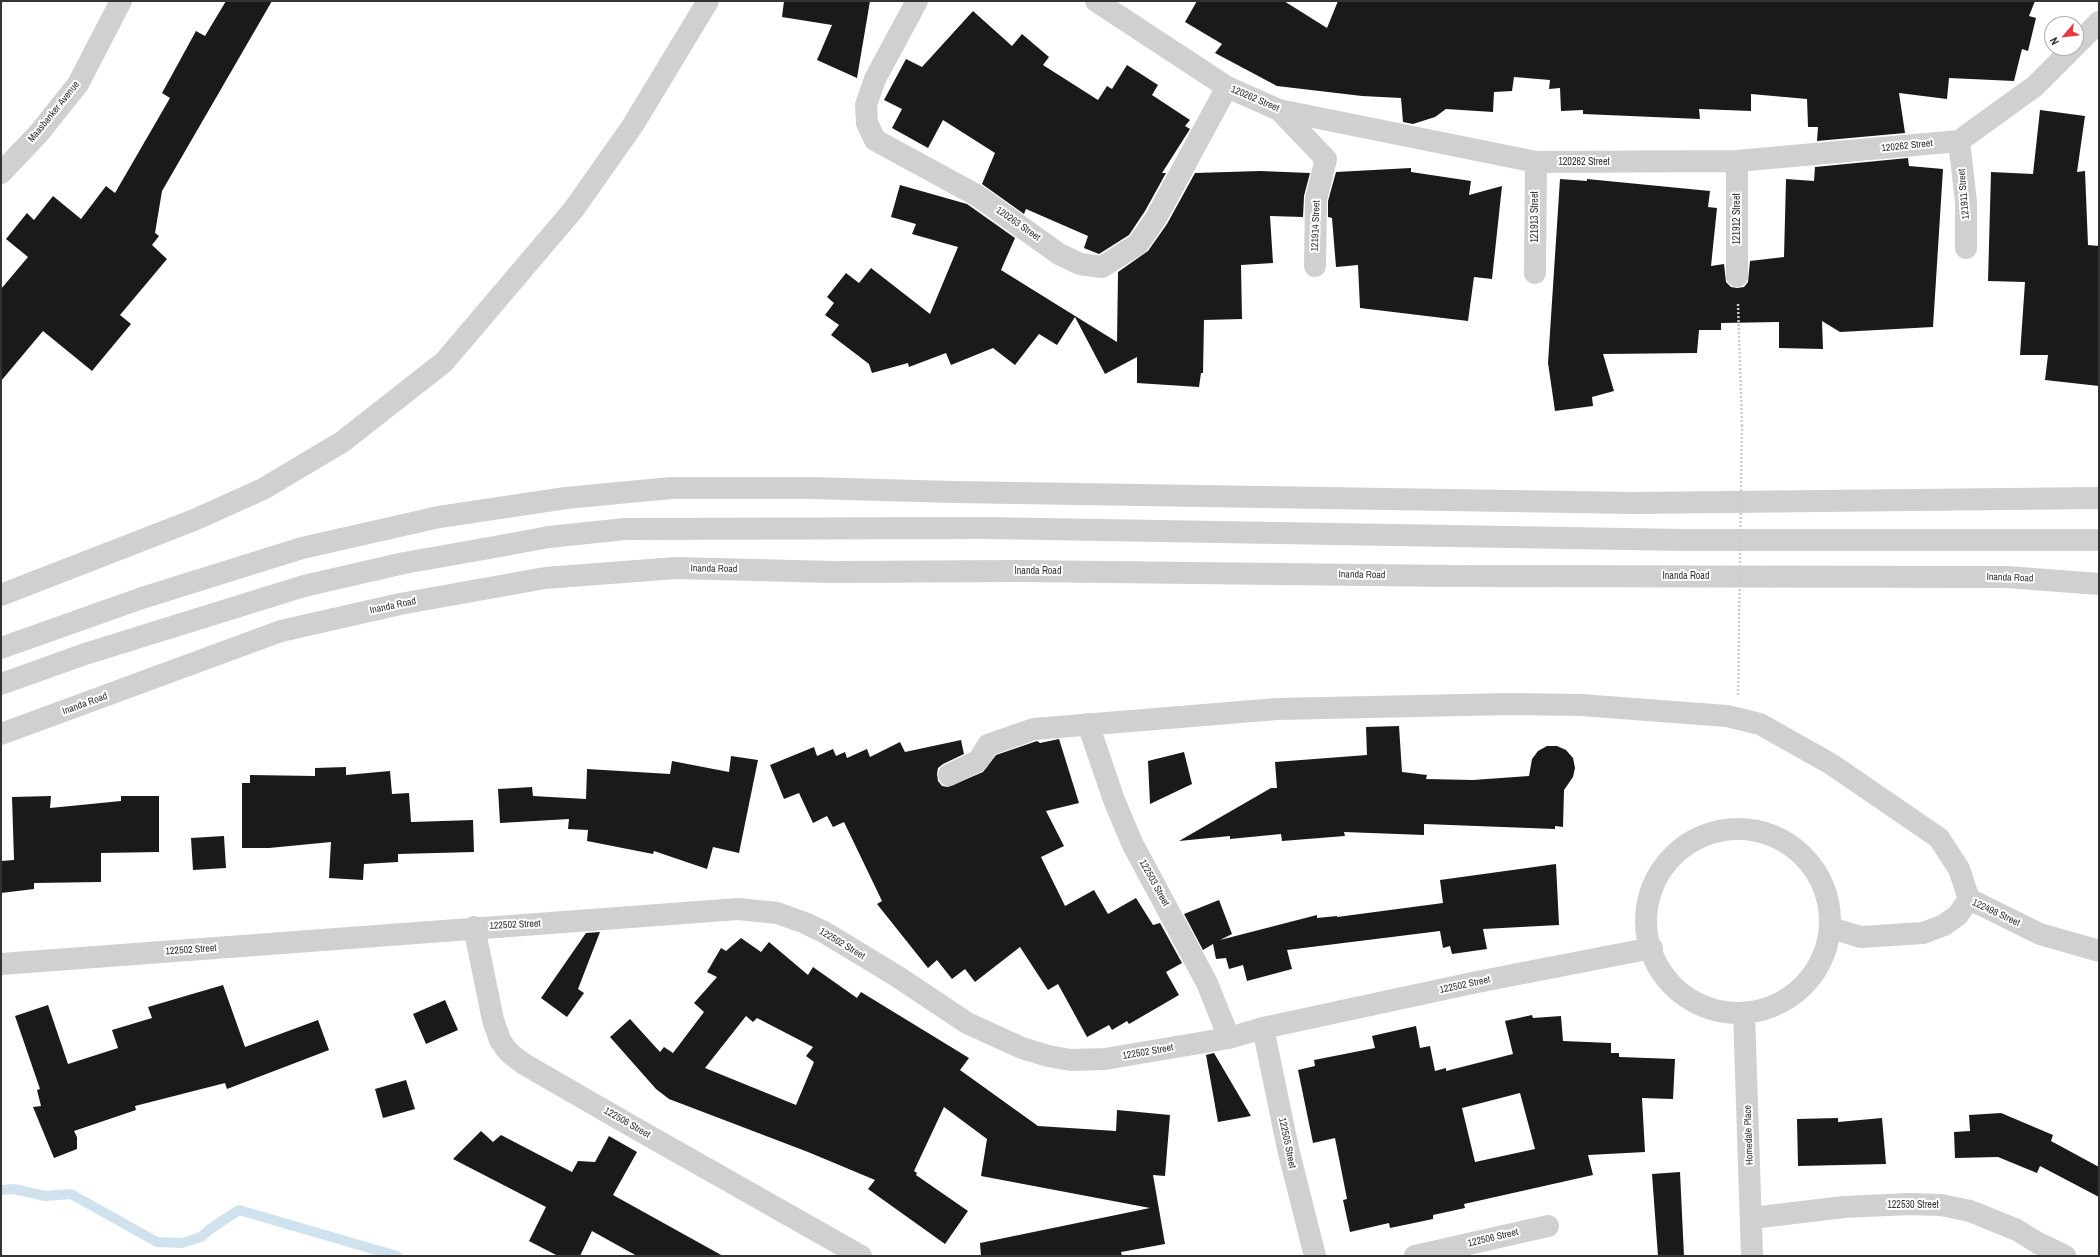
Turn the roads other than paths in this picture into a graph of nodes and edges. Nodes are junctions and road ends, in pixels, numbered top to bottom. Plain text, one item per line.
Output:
1 (121, 1) edge
2 (708, 1) edge
3 (917, 1) edge
4 (1096, 1) edge
5 (2099, 22) edge
6 (2084, 37) edge
7 (2065, 56) edge
8 (1227, 87) junction
9 (1279, 110) junction
10 (1959, 141) junction
11 (1737, 161) junction
12 (1536, 162) junction
13 (1, 173) edge
14 (1966, 248) dead end
15 (1315, 266) dead end
16 (1535, 273) dead end
17 (1737, 276) road end
18 (2099, 498) edge
19 (2099, 540) edge
20 (2099, 584) edge
21 (1, 594) edge
22 (1, 648) edge
23 (1, 684) edge
24 (1088, 724) junction
25 (1, 734) edge
26 (949, 775) dead end
27 (1969, 900) junction
28 (474, 927) junction
29 (1831, 928) junction
30 (1652, 948) junction
31 (2099, 951) edge
32 (1, 964) edge
33 (1744, 1013) junction
34 (1263, 1028) junction
35 (1229, 1038) junction
36 (1752, 1218) junction
37 (1548, 1226) dead end
38 (2038, 1250) edge
39 (861, 1256) edge
40 (1315, 1256) edge
41 (1415, 1256) edge
42 (1752, 1256) edge
43 (2065, 1256) edge

1 - 13 street, Maasbanker Avenue
2 - 21 street
3 - 8 street, 120263 Street
4 - 8 street, 120262 Street
5 - 6 street
7 - 10 street
8 - 9 street, 120262 Street
9 - 12 street, 120262 Street
9 - 15 street, 121914 Street
10 - 11 street, 120262 Street
10 - 14 street, 121911 Street
11 - 12 street, 120262 Street
11 - 17 street, 121912 Street
12 - 16 street, 121913 Street
18 - 22 street
19 - 23 street
20 - 25 street, Inanda Road
24 - 26 street
24 - 27 street
24 - 35 street, 122503 Street
27 - 29 street, 122498 Street
27 - 31 street, 122498 Street
28 - 32 street, 122502 Street
28 - 35 street, 122502 Street
28 - 39 street, 122506 Street
29 - 30 street
29 - 33 street
30 - 33 street
30 - 34 street, 122502 Street
33 - 36 street, Homedale Place
34 - 35 street, 122502 Street
34 - 40 street, 122505 Street
36 - 38 street, 122530 Street
36 - 42 street, Homedale Place
37 - 41 street, 122506 Street
38 - 43 street, 122530 Street

